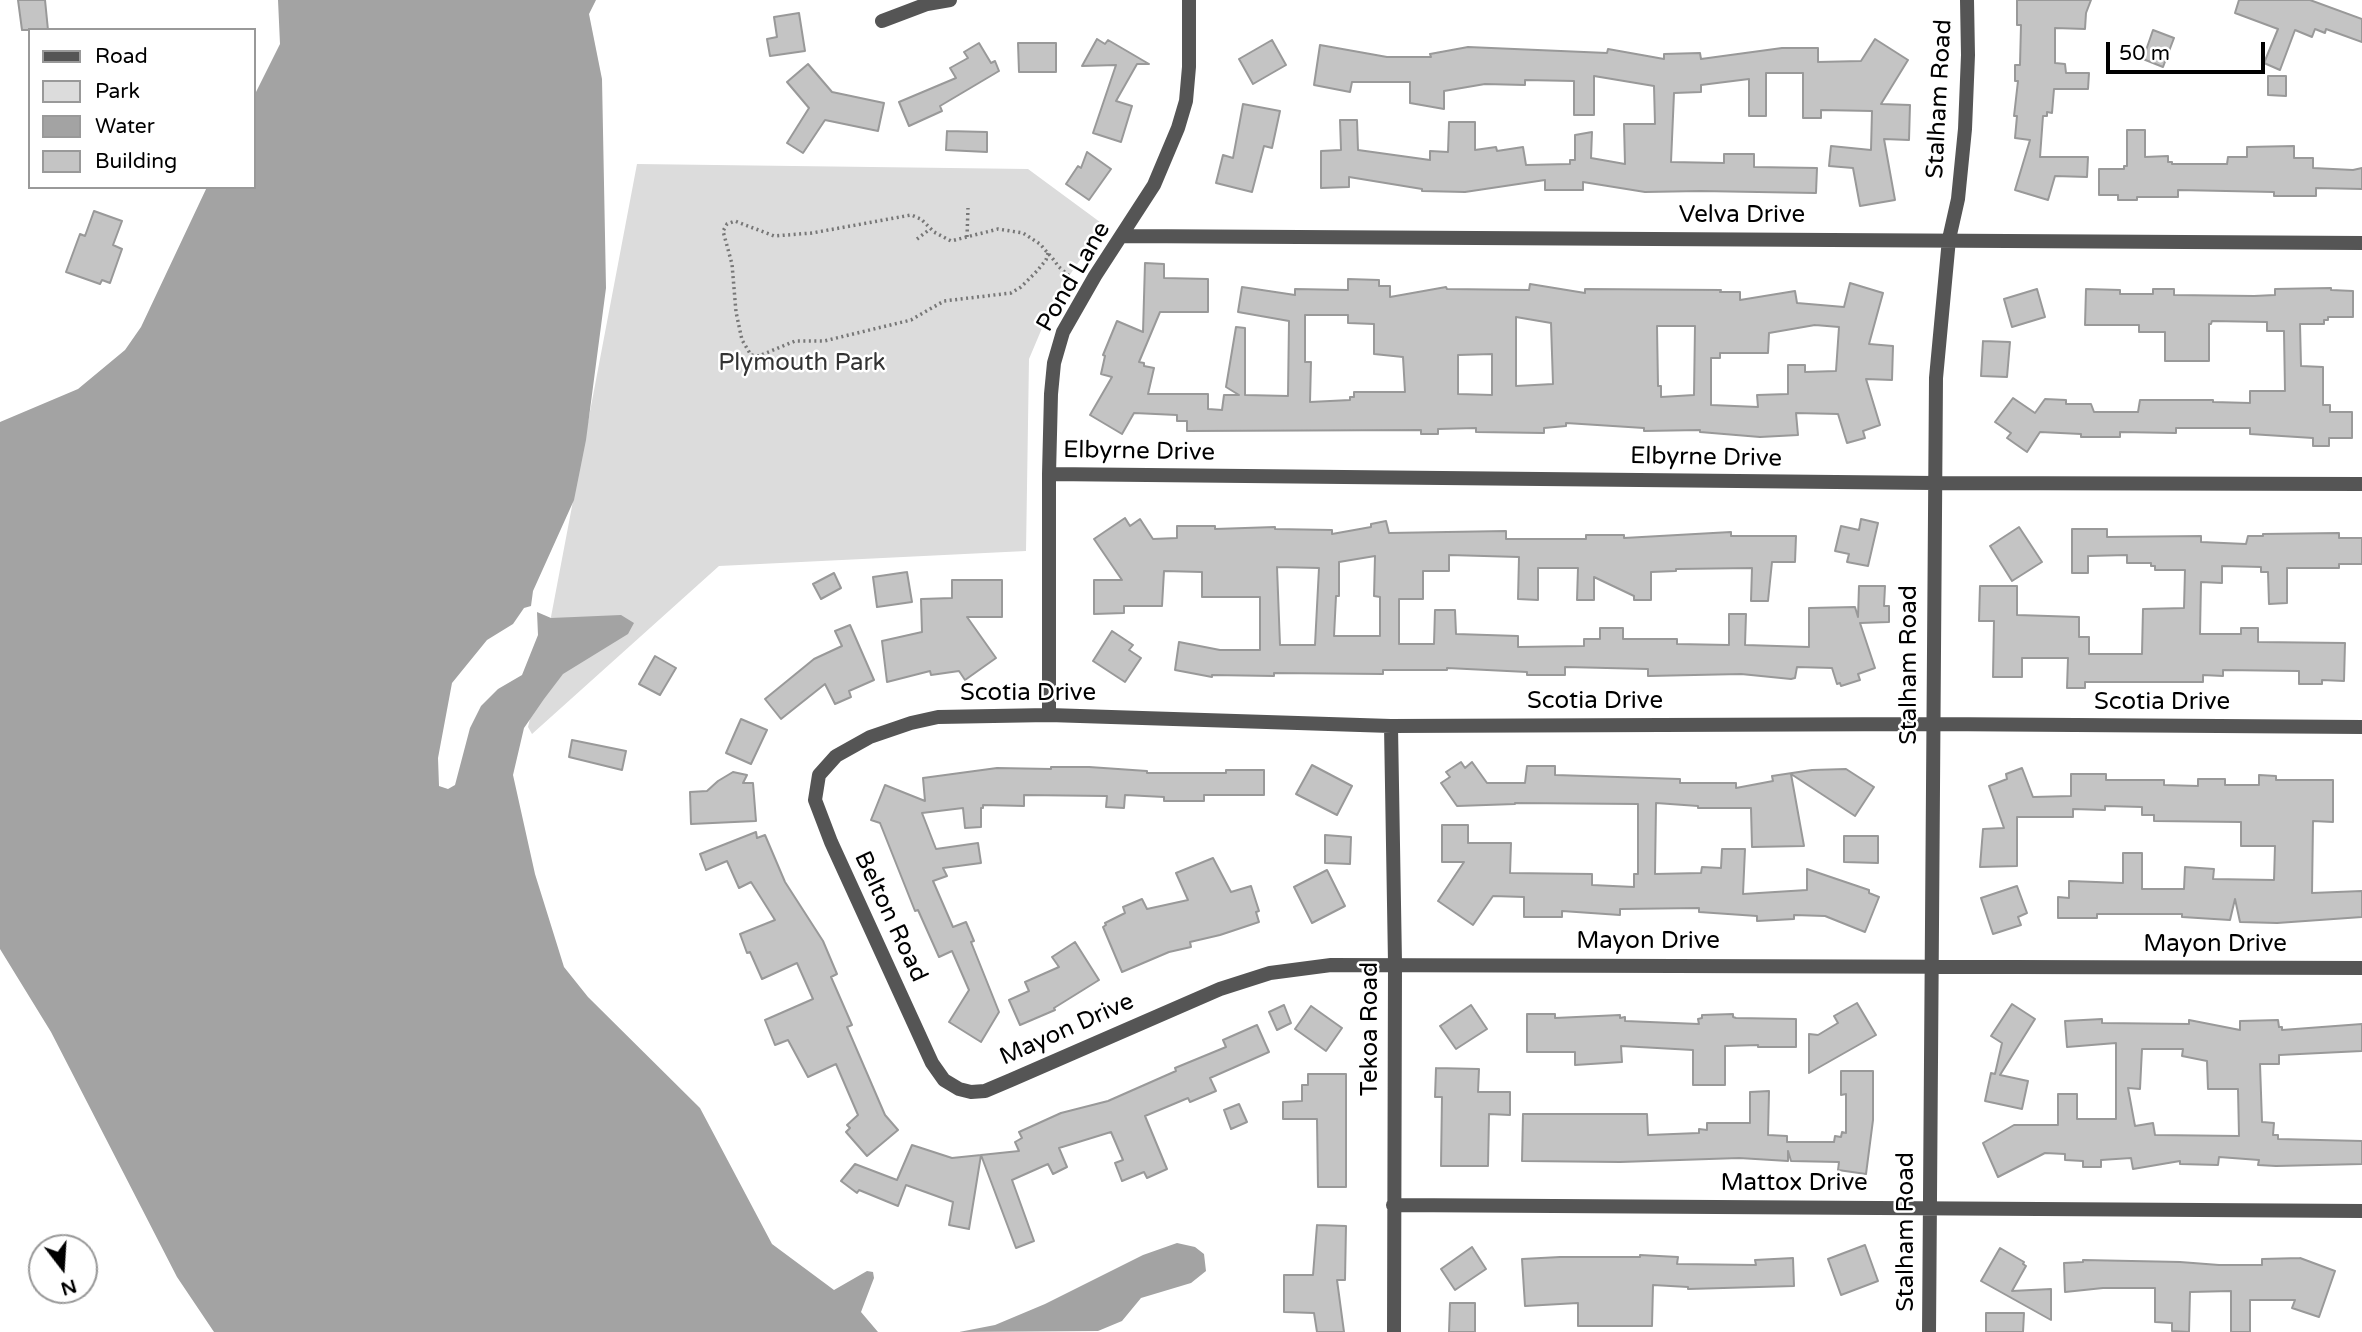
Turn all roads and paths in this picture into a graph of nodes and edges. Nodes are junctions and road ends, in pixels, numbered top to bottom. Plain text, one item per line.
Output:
1 (950, 0) edge
2 (1189, 0) edge
3 (1967, 0) edge
4 (882, 21) dead end
5 (968, 208) dead end
6 (930, 229) junction
7 (1122, 236) junction
8 (967, 238) junction
9 (917, 239) dead end
10 (1950, 240) junction
11 (2362, 243) edge
12 (1048, 253) junction
13 (1086, 291) junction
14 (1049, 474) junction
15 (1934, 483) junction
16 (2362, 484) edge
17 (1049, 715) junction
18 (1933, 724) junction
19 (1391, 726) junction
20 (2362, 727) edge
21 (836, 756) joint
22 (1395, 964) junction
23 (1932, 966) junction
24 (2362, 968) edge
25 (959, 1089) joint
26 (1393, 1205) junction
27 (1930, 1207) junction
28 (2362, 1211) edge
29 (1395, 1332) edge
30 (1929, 1332) edge

1 - 4 street
2 - 7 street, Pond Lane
3 - 10 street, Stalham Road
5 - 8 path
6 - 8 path
6 - 9 path
6 - 12 path
7 - 10 street, Velva Drive
7 - 13 street, Pond Lane
8 - 12 path
10 - 11 street, Velva Drive
10 - 15 street, Stalham Road
12 - 13 path
13 - 14 street, Pond Lane
14 - 15 street, Elbyrne Drive
14 - 17 street, Pond Lane
15 - 16 street, Elbyrne Drive
15 - 18 street, Stalham Road
17 - 19 street, Scotia Drive
17 - 21 street, Scotia Drive
18 - 19 street, Scotia Drive
18 - 20 street, Scotia Drive
18 - 23 street, Stalham Road
19 - 22 street, Tekoa Road
21 - 25 street, Belton Road
22 - 23 street, Mayon Drive
22 - 25 street, Mayon Drive
22 - 26 street, Tekoa Road
23 - 24 street, Mayon Drive
23 - 27 street, Stalham Road
26 - 27 street, Mattox Drive
26 - 29 street, Tekoa Road
27 - 28 street, Mattox Drive
27 - 30 street, Stalham Road

